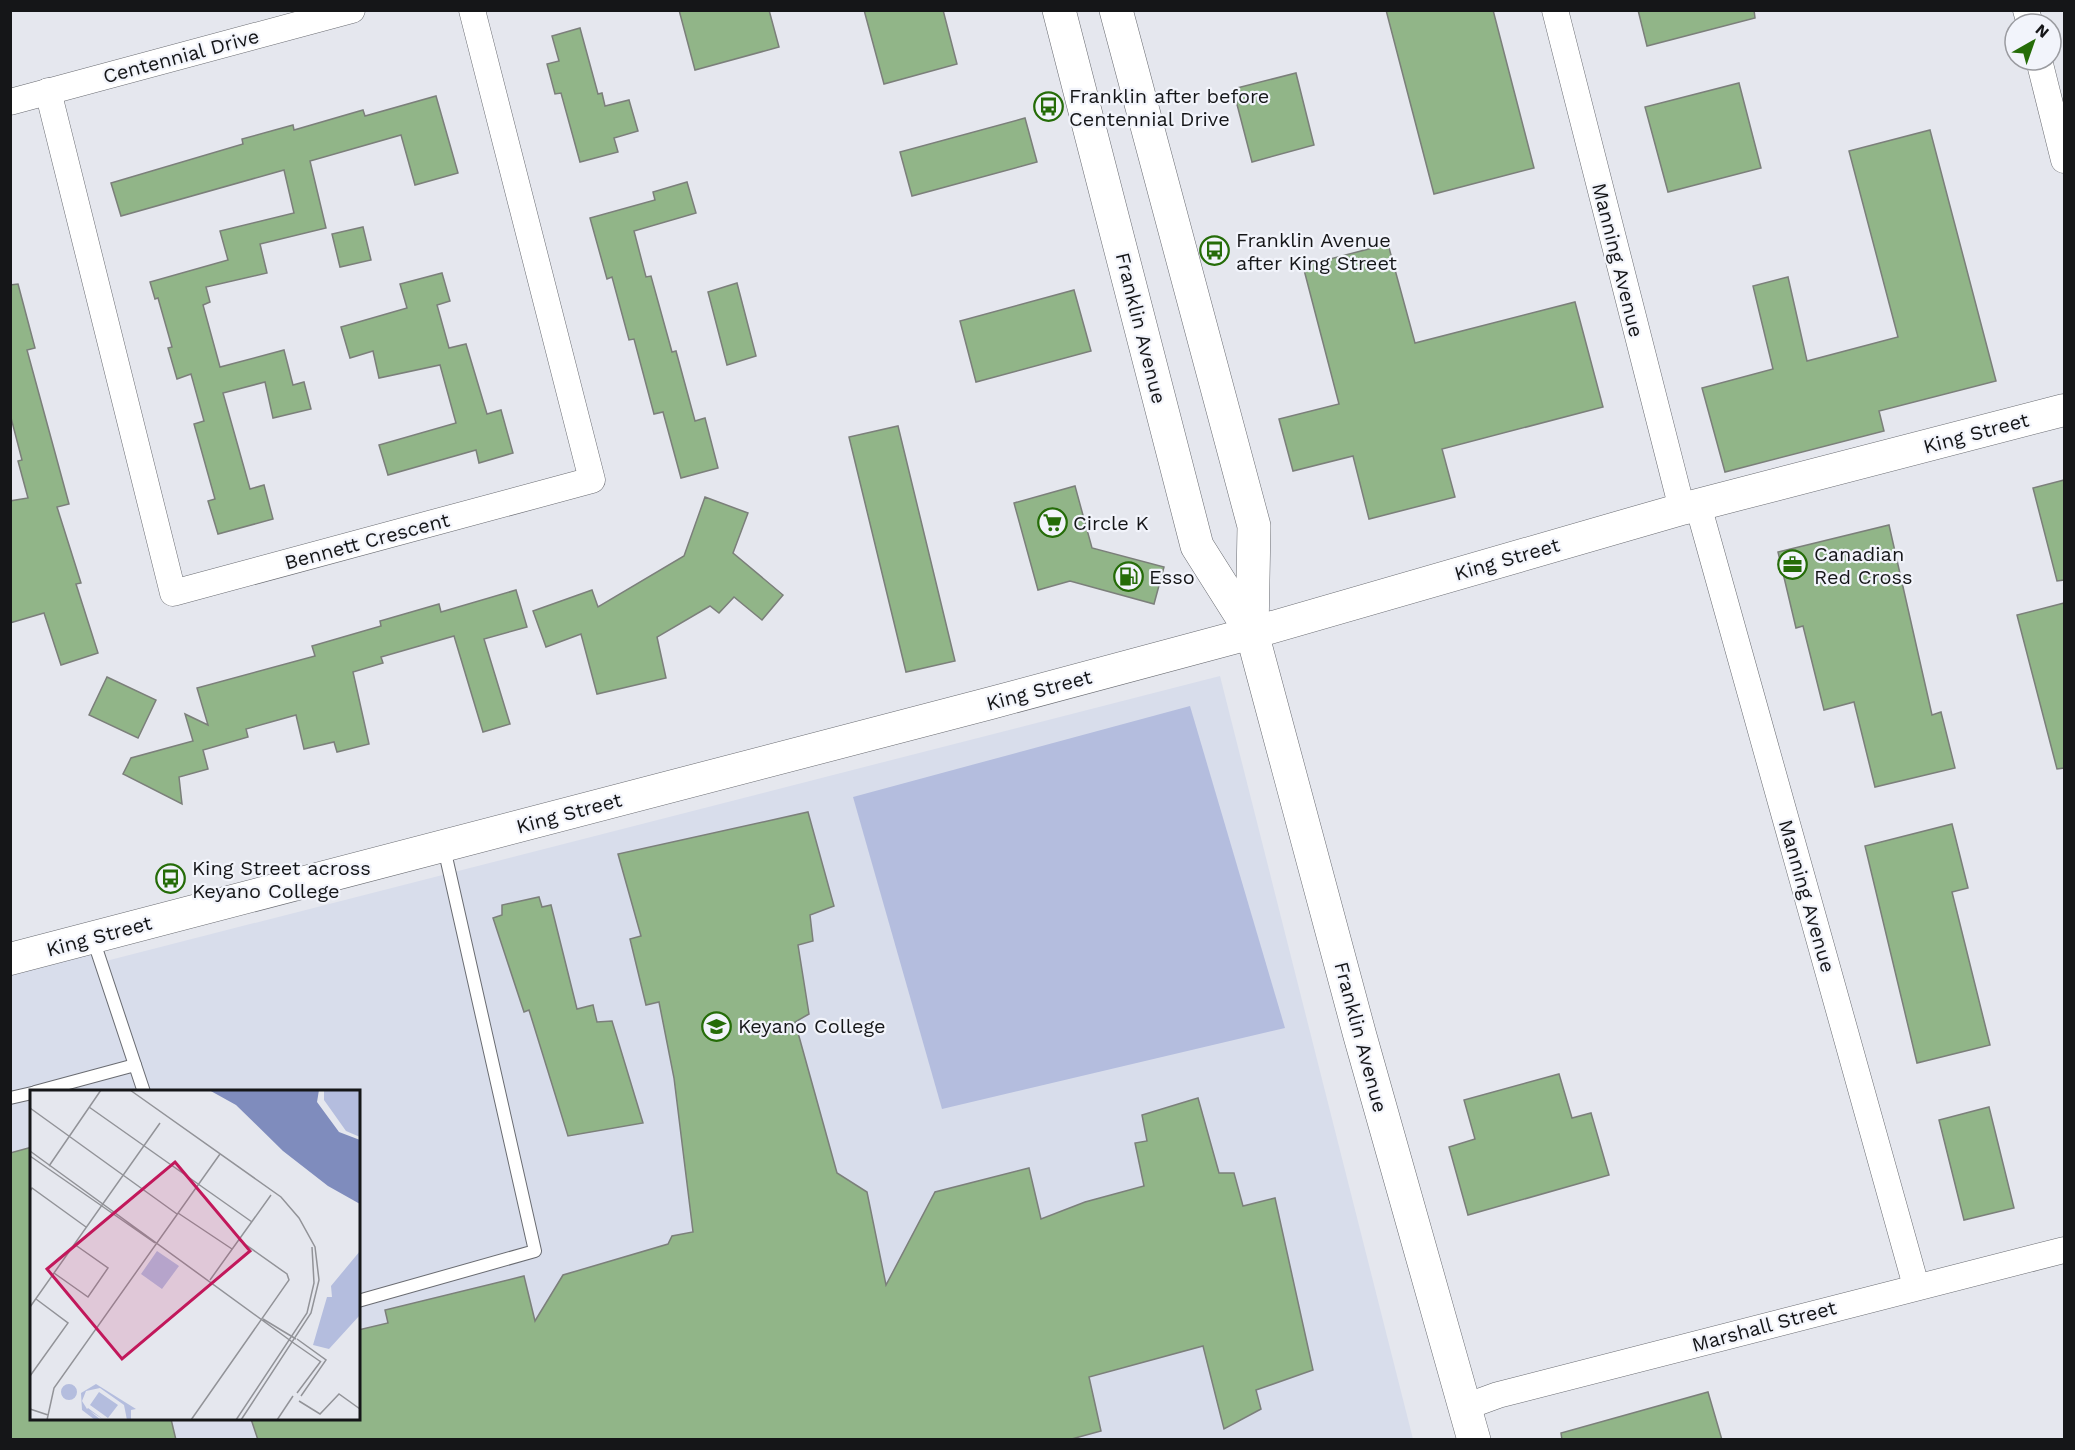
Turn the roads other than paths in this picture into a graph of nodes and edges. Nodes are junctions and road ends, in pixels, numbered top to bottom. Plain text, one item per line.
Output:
1 (352, 10) edge
2 (472, 10) edge
3 (1059, 10) edge
4 (1116, 10) edge
5 (1555, 10) edge
6 (2042, 72) edge
7 (48, 92) junction
8 (10, 102) edge
9 (2064, 160) edge
10 (2064, 410) edge
11 (1690, 507) junction
12 (1252, 633) junction
13 (444, 846) junction
14 (93, 938) junction
15 (10, 959) edge
16 (135, 1065) junction
17 (41, 1090) edge
18 (143, 1090) edge
19 (30, 1093) edge
20 (10, 1098) edge
21 (2063, 1257) edge
22 (1916, 1286) junction
23 (360, 1300) edge
24 (1465, 1407) junction
25 (1474, 1440) edge

1 - 7 street, Centennial Drive
2 - 7 street, Bennett Crescent
3 - 12 main road, Franklin Avenue
4 - 12 main road, Franklin Avenue
5 - 11 street, Manning Avenue
6 - 9 street
7 - 8 street, Centennial Drive
10 - 11 street, King Street
11 - 12 street, King Street
11 - 22 street, Manning Avenue
12 - 13 street, King Street
12 - 24 main road, Franklin Avenue
13 - 14 street, King Street
13 - 23 lane
14 - 15 street, King Street
14 - 16 lane
16 - 17 lane
16 - 18 lane
19 - 20 lane
21 - 22 street, Marshall Street
22 - 24 street, Marshall Street
24 - 25 main road, Franklin Avenue

